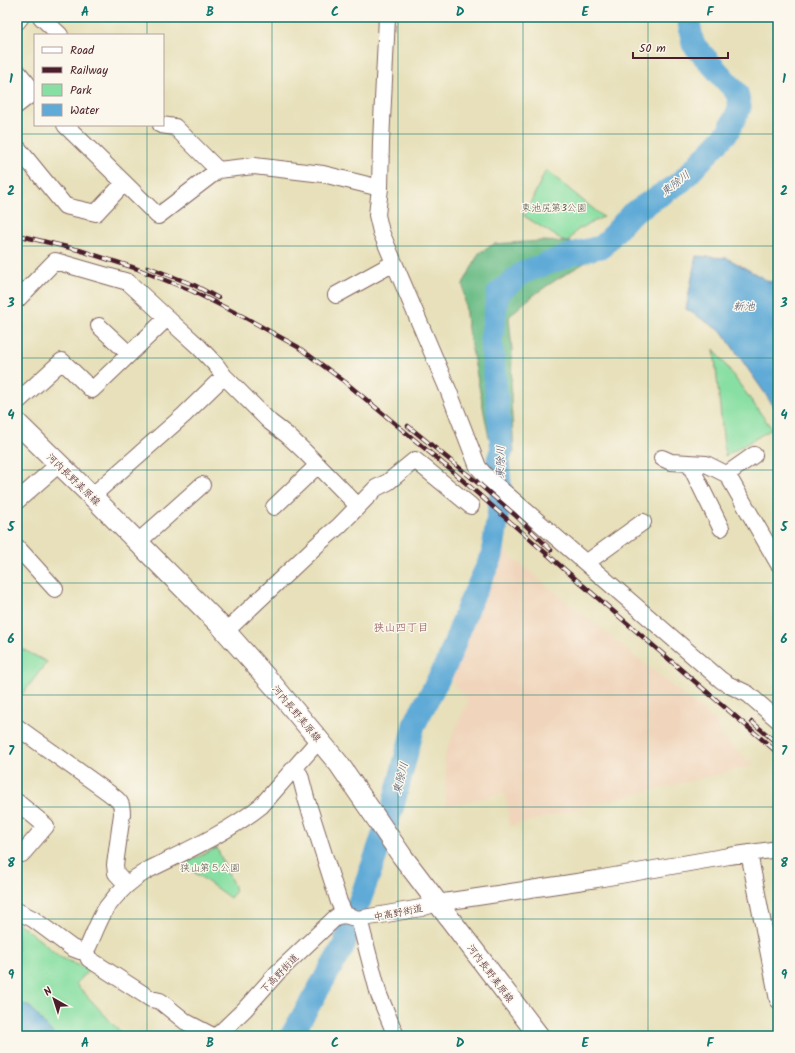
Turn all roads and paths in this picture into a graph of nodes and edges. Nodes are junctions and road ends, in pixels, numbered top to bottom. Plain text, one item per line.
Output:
1 (22, 17) edge
2 (41, 17) edge
3 (386, 17) edge
4 (17, 22) edge
5 (59, 34) edge
6 (17, 71) edge
7 (34, 92) edge
8 (34, 94) edge
9 (17, 105) edge
10 (66, 126) edge
11 (164, 126) edge
12 (17, 147) edge
13 (218, 170) junction
14 (124, 183) junction
15 (380, 188) junction
16 (394, 263) junction
17 (336, 295) dead end
18 (17, 300) edge
19 (166, 318) junction
20 (99, 326) dead end
21 (129, 354) junction
22 (224, 376) junction
23 (17, 402) edge
24 (17, 423) edge
25 (754, 455) dead end
26 (662, 458) dead end
27 (689, 463) junction
28 (59, 464) junction
29 (318, 465) junction
30 (727, 474) junction
31 (202, 485) dead end
32 (92, 496) junction
33 (17, 501) edge
34 (358, 506) junction
35 (471, 506) dead end
36 (274, 507) dead end
37 (643, 522) dead end
38 (721, 528) dead end
39 (138, 542) junction
40 (17, 547) edge
41 (586, 563) junction
42 (778, 563) edge
43 (54, 589) dead end
44 (226, 631) junction
45 (778, 720) edge
46 (17, 727) edge
47 (319, 740) junction
48 (293, 770) junction
49 (17, 802) edge
50 (17, 849) edge
51 (778, 849) edge
52 (749, 853) junction
53 (127, 885) junction
54 (437, 903) junction
55 (17, 911) edge
56 (353, 917) junction
57 (85, 950) junction
58 (778, 1000) edge
59 (213, 1036) edge
60 (217, 1036) edge
61 (396, 1036) edge
62 (539, 1036) edge

1 - 4 street
2 - 5 street
3 - 15 street
6 - 7 street
8 - 9 street
10 - 14 street
11 - 13 street
12 - 14 street
13 - 14 street
13 - 15 street
15 - 16 street
16 - 17 street
16 - 41 street
18 - 19 street
19 - 21 street
19 - 22 street
20 - 21 street
21 - 23 street
22 - 29 street
22 - 32 street
24 - 28 main road, 河内長野美原線
25 - 30 street
26 - 27 street
27 - 30 street
27 - 38 street
28 - 32 main road, 河内長野美原線
28 - 33 street
29 - 34 street
29 - 36 street
30 - 42 street
31 - 39 street
32 - 39 main road, 河内長野美原線
34 - 35 street
34 - 44 street
37 - 41 street
39 - 44 main road, 河内長野美原線
40 - 43 street
41 - 45 street
44 - 47 main road, 河内長野美原線
46 - 53 street
47 - 48 street
47 - 54 main road, 河内長野美原線
48 - 53 street
48 - 56 street
49 - 50 street
51 - 52 street, 中高野街道
52 - 54 street, 中高野街道
52 - 58 street
53 - 57 street
54 - 56 street, 中高野街道
54 - 62 main road, 河内長野美原線
55 - 57 street
56 - 60 street, 下高野街道
56 - 61 street
57 - 59 street

